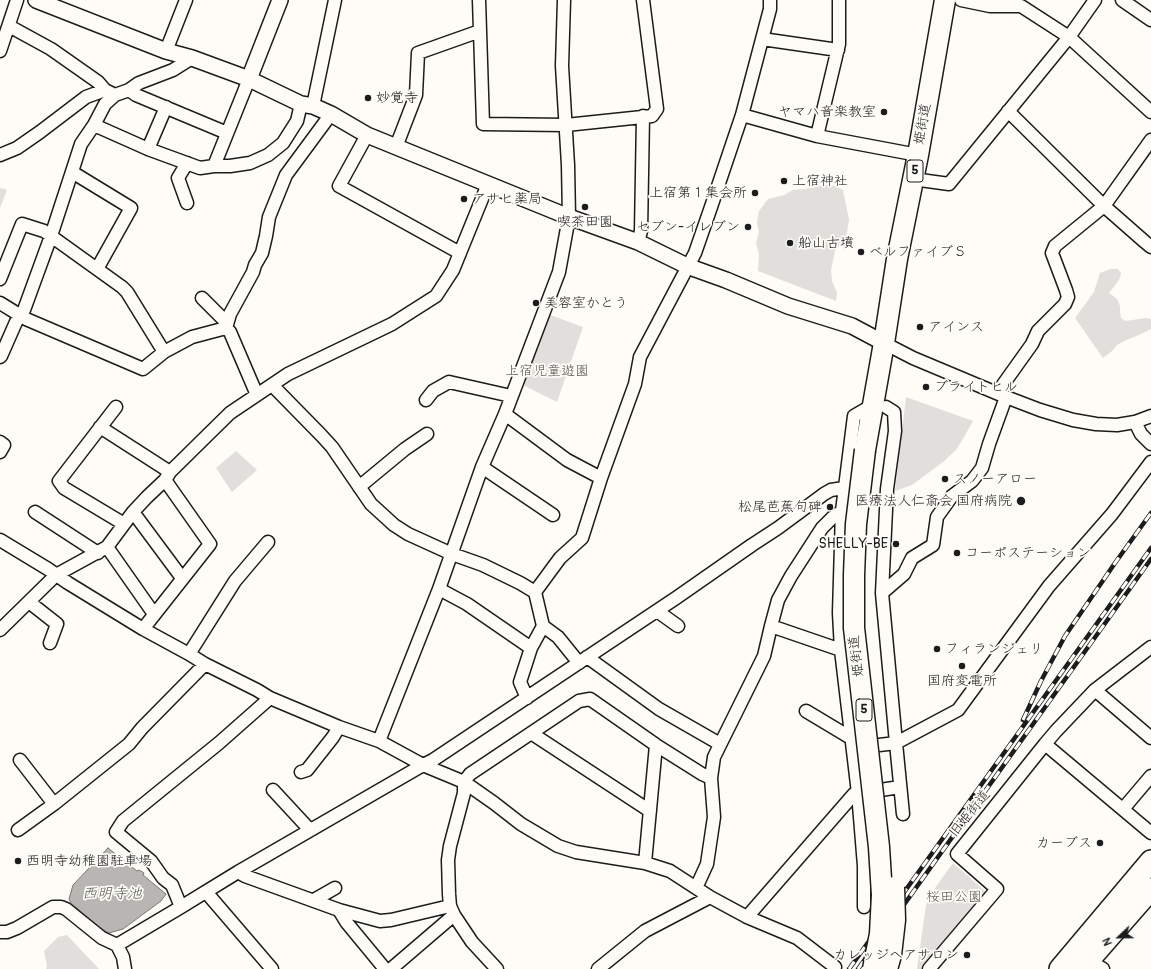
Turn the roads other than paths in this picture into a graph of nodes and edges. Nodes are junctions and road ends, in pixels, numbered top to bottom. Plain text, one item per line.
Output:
1 (17, 0) edge
2 (36, 0) edge
3 (186, 0) edge
4 (280, 0) edge
5 (335, 0) edge
6 (479, 0) edge
7 (564, 0) edge
8 (643, 0) edge
9 (770, 0) edge
10 (839, 0) edge
11 (945, 0) edge
12 (961, 0) edge
13 (1095, 0) edge
14 (1122, 0) edge
15 (1151, 20) edge
16 (6, 23) edge
17 (480, 31) junction
18 (1069, 37) junction
19 (762, 39) junction
20 (838, 50) junction
21 (0, 51) edge
22 (166, 51) junction
23 (192, 58) junction
24 (249, 80) junction
25 (129, 90) junction
26 (110, 92) junction
27 (307, 105) junction
28 (166, 107) junction
29 (1008, 112) junction
30 (1151, 112) edge
31 (331, 114) junction
32 (742, 115) junction
33 (643, 116) junction
34 (94, 125) junction
35 (566, 125) junction
36 (227, 133) junction
37 (366, 134) junction
38 (816, 136) junction
39 (1151, 140) edge
40 (396, 147) junction
41 (148, 149) junction
42 (0, 155) edge
43 (918, 155) junction
44 (187, 163) junction
45 (214, 166) junction
46 (72, 172) junction
47 (913, 179) junction
48 (488, 184) junction
49 (187, 203) dead end
50 (1104, 206) junction
51 (569, 217) junction
52 (51, 236) junction
53 (638, 242) junction
54 (1151, 247) edge
55 (460, 253) junction
56 (687, 266) junction
57 (97, 268) junction
58 (0, 279) edge
59 (202, 298) dead end
60 (0, 302) edge
61 (20, 316) junction
62 (226, 326) junction
63 (884, 343) junction
64 (164, 352) junction
65 (0, 357) edge
66 (272, 385) junction
67 (257, 395) junction
68 (1002, 395) junction
69 (511, 396) junction
70 (426, 400) dead end
71 (880, 406) junction
72 (116, 407) dead end
73 (504, 414) junction
74 (1151, 416) edge
75 (1135, 422) junction
76 (100, 427) junction
77 (427, 434) dead end
78 (0, 442) edge
79 (1151, 444) edge
80 (871, 450) junction
81 (0, 452) edge
82 (1151, 462) edge
83 (482, 467) junction
84 (168, 476) junction
85 (601, 478) junction
86 (359, 487) junction
87 (844, 488) junction
88 (842, 511) junction
89 (35, 512) dead end
90 (134, 512) junction
91 (553, 515) dead end
92 (124, 524) junction
93 (0, 540) edge
94 (268, 542) dead end
95 (102, 550) junction
96 (452, 554) junction
97 (56, 575) junction
98 (182, 578) junction
99 (439, 589) junction
100 (535, 592) junction
101 (882, 594) junction
102 (29, 602) junction
103 (657, 610) junction
104 (154, 614) junction
105 (543, 626) junction
106 (678, 626) dead end
107 (771, 626) junction
108 (144, 629) junction
109 (0, 630) edge
110 (50, 644) dead end
111 (1151, 647) edge
112 (531, 648) junction
113 (841, 650) junction
114 (189, 654) junction
115 (583, 660) junction
116 (205, 664) junction
117 (1095, 690) junction
118 (270, 698) junction
119 (527, 698) junction
120 (806, 711) dead end
121 (339, 727) junction
122 (531, 733) junction
123 (1151, 738) edge
124 (379, 741) junction
125 (852, 743) junction
126 (896, 743) junction
127 (720, 744) junction
128 (1045, 744) junction
129 (656, 745) junction
130 (20, 760) dead end
131 (423, 765) junction
132 (301, 772) dead end
133 (1151, 776) edge
134 (711, 778) junction
135 (464, 782) junction
136 (900, 787) junction
137 (273, 790) dead end
138 (858, 793) junction
139 (54, 804) junction
140 (1123, 809) junction
141 (650, 811) junction
142 (903, 814) dead end
143 (18, 830) dead end
144 (310, 830) junction
145 (1151, 833) edge
146 (1151, 861) edge
147 (644, 863) junction
148 (238, 872) junction
149 (335, 888) dead end
150 (696, 888) junction
151 (1151, 889) edge
152 (206, 892) junction
153 (710, 896) junction
154 (314, 900) junction
155 (864, 907) dead end
156 (181, 908) junction
157 (339, 910) junction
158 (452, 911) junction
159 (747, 917) junction
160 (0, 932) edge
161 (117, 945) junction
162 (1090, 966) edge
163 (835, 967) dead end
164 (125, 969) edge
165 (272, 969) edge
166 (385, 969) edge
167 (391, 969) edge
168 (497, 969) edge
169 (598, 969) edge
170 (872, 969) edge
171 (887, 969) edge
172 (929, 969) edge
173 (1060, 969) edge

1 - 16 street
2 - 22 street
3 - 22 street
4 - 24 street
5 - 27 street
6 - 17 street
7 - 35 street
8 - 33 street
9 - 19 street
10 - 20 street
11 - 43 main road, 姫街道 / 5
12 - 18 street
13 - 18 street
14 - 15 street
16 - 21 street
16 - 26 street
17 - 35 street
17 - 40 street
18 - 29 street
18 - 30 street
19 - 20 street
19 - 32 street
20 - 38 street
22 - 23 street
23 - 24 street
23 - 25 street
24 - 27 street
24 - 36 street
25 - 26 street
25 - 28 street
26 - 34 street
26 - 42 street
27 - 31 street
27 - 45 street
28 - 36 street
28 - 41 street
29 - 47 street
29 - 50 street
31 - 37 street
31 - 62 street
32 - 38 street
32 - 56 street
33 - 35 street
33 - 53 street
34 - 41 street
34 - 46 street
35 - 51 street
36 - 45 street
37 - 40 street
37 - 55 street
38 - 43 street
39 - 50 street
40 - 48 street
41 - 44 street
43 - 47 main road, 姫街道 / 5
44 - 45 street
44 - 49 street
46 - 52 street
46 - 57 street
47 - 63 main road, 姫街道 / 5
48 - 51 street
48 - 55 street
50 - 54 street
50 - 68 street
51 - 53 street
51 - 69 street
52 - 57 street
52 - 58 street
52 - 61 street
53 - 56 street
55 - 66 street
56 - 63 street
56 - 85 street
57 - 64 street
59 - 62 street
60 - 61 street
61 - 64 street
61 - 65 street
62 - 64 street
62 - 67 street
63 - 68 street
63 - 71 main road, 姫街道 / 5
66 - 67 street
66 - 86 street
67 - 84 street
68 - 75 street
68 - 101 street
69 - 70 street
69 - 73 street
71 - 80 main road, 姫街道 / 5
71 - 87 street
71 - 101 street
72 - 76 street
73 - 83 street
73 - 85 street
74 - 75 street
75 - 79 street
76 - 84 street
76 - 92 street
77 - 86 street
78 - 81 street
80 - 170 main road, 姫街道 / 5, bridge
80 - 171 main road, 姫街道 / 5, bridge
82 - 126 street
83 - 91 street
83 - 96 street
84 - 90 street
84 - 98 street
85 - 100 street
86 - 96 street
87 - 88 street
87 - 103 street
88 - 107 street
88 - 113 street
89 - 95 street
90 - 92 street
90 - 98 street
92 - 95 street
93 - 97 street
94 - 114 street
95 - 97 street
95 - 104 street
96 - 99 street
96 - 100 street
97 - 102 street
97 - 108 street
98 - 104 street
99 - 112 street
99 - 124 street
100 - 105 street
101 - 126 street
102 - 109 street
102 - 110 street
103 - 106 street
103 - 115 street
104 - 108 street
105 - 112 street
105 - 115 street
107 - 113 street
107 - 127 street
108 - 114 street
111 - 117 street
112 - 119 street
113 - 125 street
114 - 116 street
115 - 119 street
115 - 127 street
116 - 118 street
116 - 139 street
117 - 123 street
117 - 128 street
118 - 121 street
118 - 156 street
119 - 131 street
120 - 125 street
121 - 124 street
121 - 132 street
122 - 129 street
122 - 135 street
122 - 141 street
124 - 131 street
125 - 126 street
125 - 138 street
126 - 136 street
127 - 134 street
128 - 140 street
128 - 172 street, 旧姫街道
129 - 134 street
129 - 141 street
130 - 139 street
131 - 135 street
131 - 144 street
133 - 140 street
134 - 150 street
135 - 147 street
135 - 158 street
136 - 138 street
136 - 142 street
137 - 144 street
138 - 155 street
138 - 159 street
139 - 143 street
140 - 145 street
141 - 147 street
144 - 148 street
146 - 173 highway
147 - 150 street
148 - 152 street
148 - 154 street
149 - 154 street
150 - 153 street
151 - 162 highway
152 - 156 street
152 - 165 street
153 - 159 street
153 - 169 street
154 - 157 street
156 - 161 street
157 - 158 street
157 - 166 street
158 - 167 street
158 - 168 street
159 - 163 street
160 - 161 street
161 - 164 street

